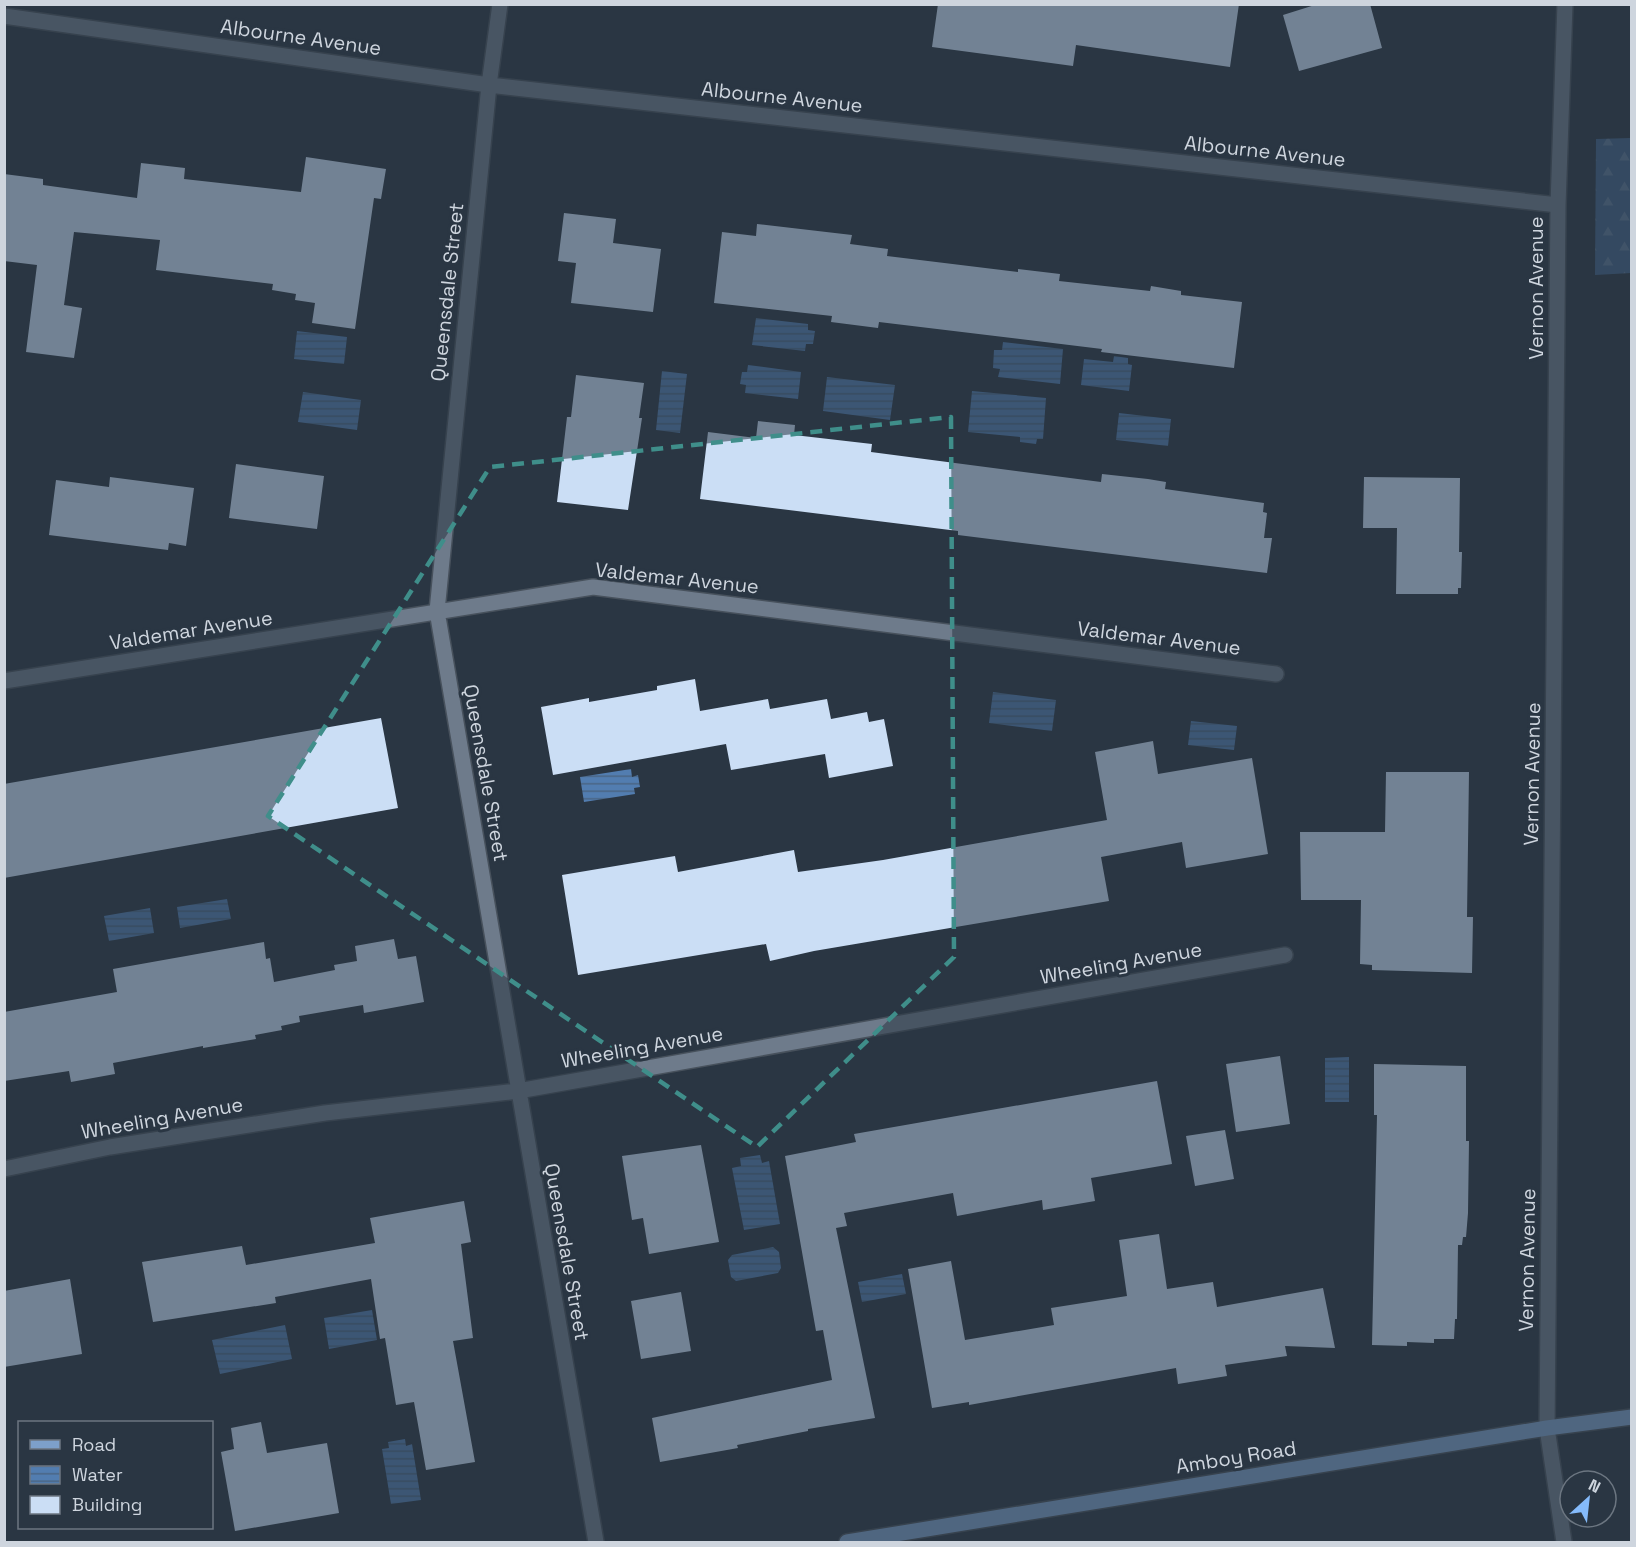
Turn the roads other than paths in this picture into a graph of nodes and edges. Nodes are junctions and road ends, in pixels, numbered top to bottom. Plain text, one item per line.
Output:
1 (500, 4) edge
2 (1565, 4) edge
3 (4, 16) edge
4 (489, 85) junction
5 (1558, 205) junction
6 (437, 611) junction
7 (1276, 674) dead end
8 (4, 681) edge
9 (1285, 955) dead end
10 (518, 1090) junction
11 (4, 1169) edge
12 (1632, 1417) edge
13 (1546, 1428) junction
14 (596, 1542) edge
15 (847, 1542) edge
16 (1564, 1542) edge

1 - 4 street, Queensdale Street
2 - 5 street, Vernon Avenue
3 - 4 street, Albourne Avenue
4 - 5 street, Albourne Avenue
4 - 6 street, Queensdale Street
5 - 13 street, Vernon Avenue
6 - 7 street, Valdemar Avenue
6 - 8 street, Valdemar Avenue
6 - 10 street, Queensdale Street
9 - 10 street, Wheeling Avenue
10 - 11 street, Wheeling Avenue
10 - 14 street, Queensdale Street
12 - 13 main road, Amboy Road
13 - 15 main road, Amboy Road
13 - 16 street, Vernon Avenue

